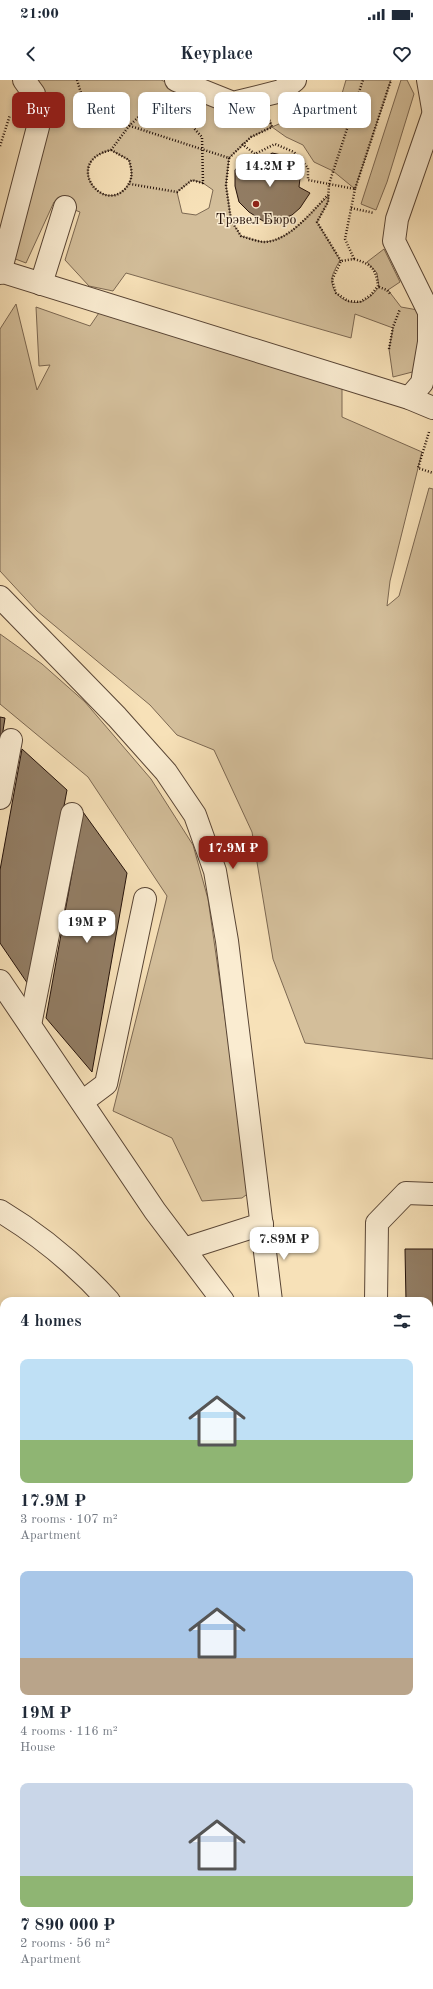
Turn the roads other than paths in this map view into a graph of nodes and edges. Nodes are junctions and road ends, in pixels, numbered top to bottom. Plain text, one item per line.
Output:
1 (176, 80) edge
2 (295, 80) edge
3 (428, 80) edge
4 (31, 85) edge
5 (433, 109) edge
6 (433, 115) edge
7 (65, 207) dead end
8 (0, 272) edge
9 (41, 284) junction
10 (409, 398) junction
11 (433, 408) edge
12 (2, 601) edge
13 (11, 740) dead end
14 (0, 798) edge
15 (72, 814) dead end
16 (145, 899) dead end
17 (0, 981) edge
18 (30, 1025) junction
19 (82, 1102) junction
20 (433, 1194) edge
21 (0, 1211) edge
22 (262, 1224) junction
23 (184, 1249) junction
24 (105, 1297) edge
25 (220, 1297) edge
26 (271, 1297) edge
27 (376, 1297) edge

1 - 2 street
3 - 5 street
4 - 8 street
6 - 10 street
7 - 9 street
8 - 9 street
9 - 10 street
10 - 11 street
12 - 22 street
13 - 14 street
15 - 18 street
16 - 19 street
17 - 18 street
18 - 19 street
19 - 23 street
20 - 27 street
21 - 24 street
22 - 23 street
22 - 26 street
23 - 25 street

